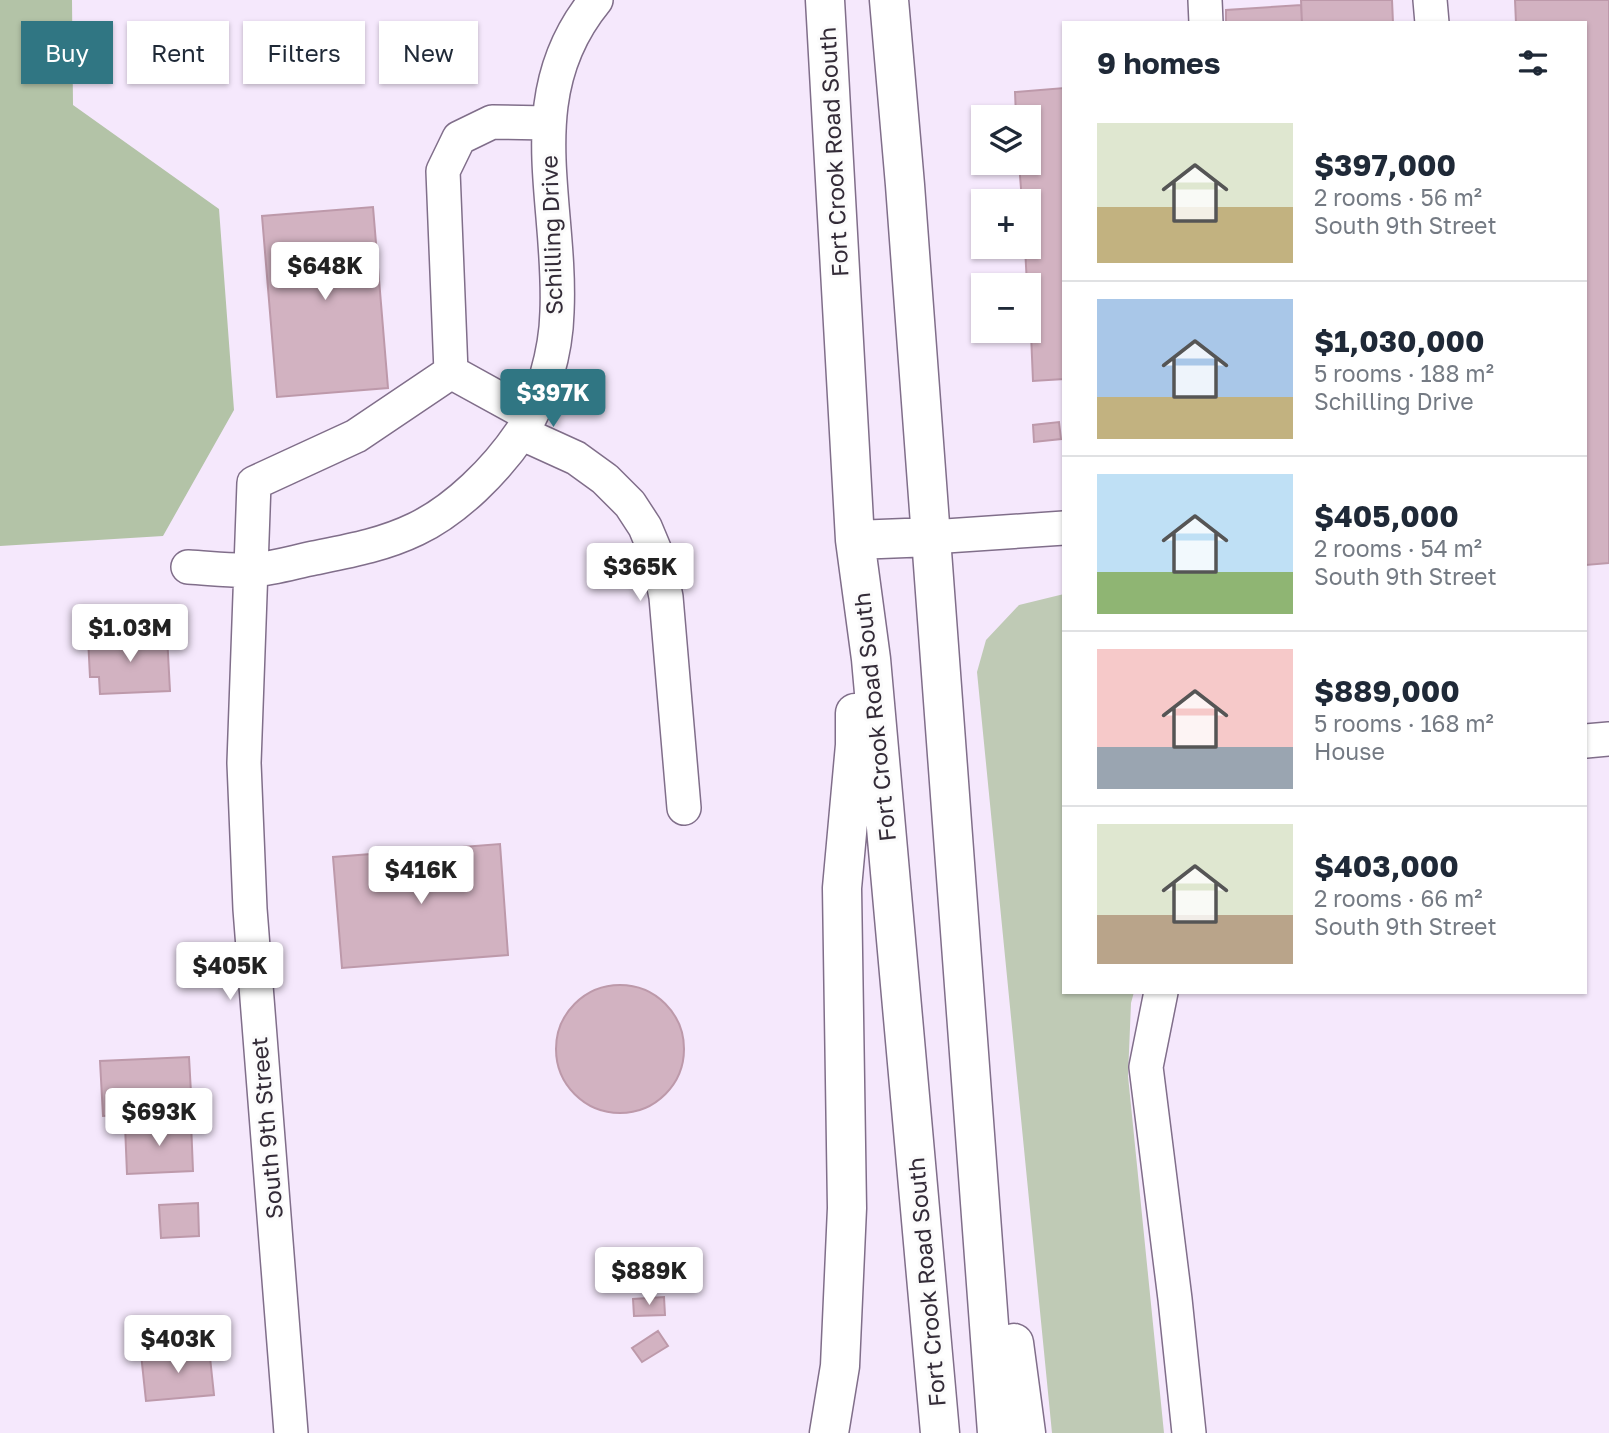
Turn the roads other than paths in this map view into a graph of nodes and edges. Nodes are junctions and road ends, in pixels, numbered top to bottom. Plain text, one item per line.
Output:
1 (596, 0) edge
2 (825, 0) edge
3 (889, 0) edge
4 (1205, 0) edge
5 (1430, 0) edge
6 (1206, 21) edge
7 (1432, 21) edge
8 (550, 124) junction
9 (451, 372) junction
10 (525, 424) junction
11 (1062, 528) edge
12 (931, 537) junction
13 (855, 540) junction
14 (188, 566) dead end
15 (252, 570) junction
16 (1609, 739) edge
17 (1587, 741) edge
18 (684, 808) dead end
19 (963, 963) junction
20 (1161, 994) edge
21 (291, 1433) edge
22 (829, 1433) edge
23 (940, 1433) edge
24 (997, 1433) edge
25 (1026, 1433) edge
26 (1189, 1433) edge

1 - 8 street, Schilling Drive
2 - 13 main road, Fort Crook Road South
3 - 12 main road
4 - 6 street
5 - 7 street
8 - 9 street
8 - 10 street, Schilling Drive
9 - 10 street
9 - 15 street, South 9th Street
10 - 15 street, Schilling Drive
10 - 18 street
11 - 12 street
12 - 13 main road
12 - 19 main road
13 - 22 main road
13 - 23 main road, Fort Crook Road South
14 - 15 street, Schilling Drive
15 - 21 street, South 9th Street
16 - 17 street
19 - 24 main road
19 - 25 main road
20 - 26 street

